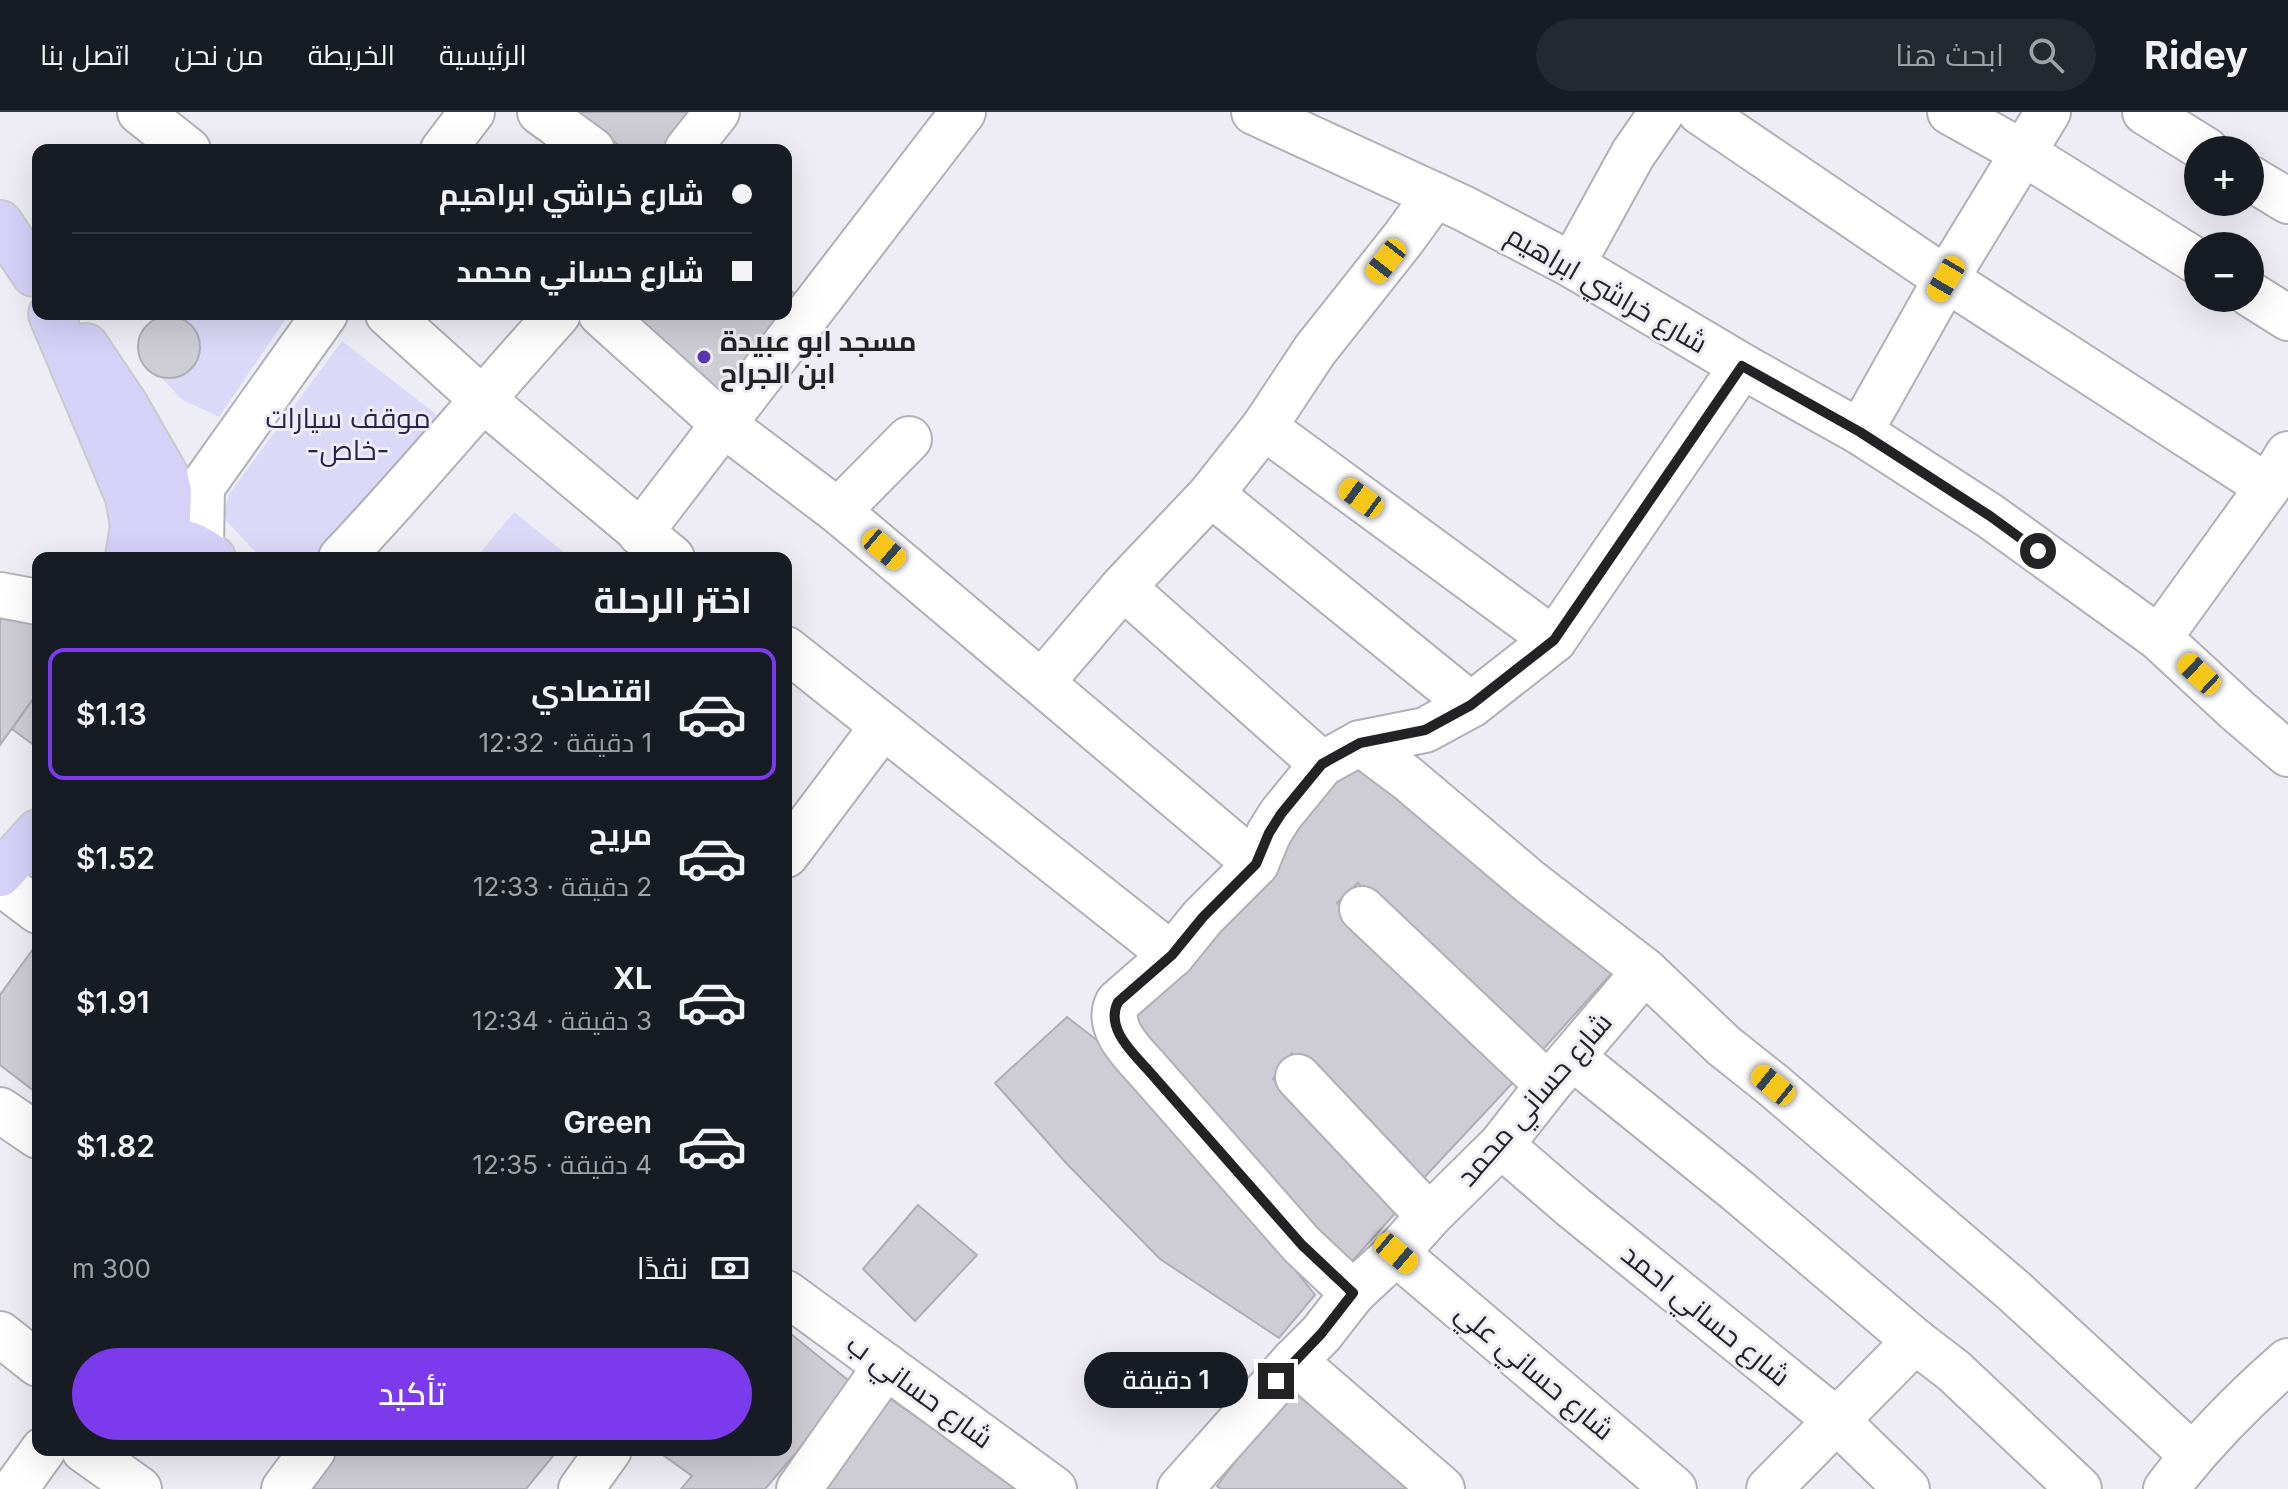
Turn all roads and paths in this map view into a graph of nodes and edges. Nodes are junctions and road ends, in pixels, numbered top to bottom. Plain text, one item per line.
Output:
1 (140, 112) edge
2 (472, 112) edge
3 (540, 112) edge
4 (717, 112) edge
5 (963, 112) edge
6 (1254, 112) edge
7 (1662, 112) edge
8 (1700, 112) edge
9 (1950, 112) edge
10 (2048, 112) edge
11 (2145, 112) edge
12 (2184, 136) edge
13 (180, 144) edge
14 (448, 144) edge
15 (584, 144) edge
16 (692, 144) edge
17 (2022, 152) junction
18 (2264, 186) edge
19 (1435, 195) junction
20 (2288, 201) edge
21 (0, 223) edge
22 (2184, 253) edge
23 (1572, 265) junction
24 (32, 271) edge
25 (1946, 279) junction
26 (2264, 303) edge
27 (2288, 318) edge
28 (54, 320) edge
29 (67, 320) edge
30 (321, 320) edge
31 (395, 320) edge
32 (553, 320) edge
33 (608, 320) edge
34 (1742, 366) junction
35 (482, 399) junction
36 (723, 424) junction
37 (1264, 427) junction
38 (1860, 432) junction
39 (909, 439) dead end
40 (2278, 471) edge
41 (1211, 494) junction
42 (838, 511) junction
43 (656, 545) edge
44 (167, 552) edge
45 (347, 552) edge
46 (1123, 587) junction
47 (0, 595) edge
48 (32, 601) edge
49 (2159, 638) junction
50 (1554, 640) junction
51 (792, 654) edge
52 (1042, 682) junction
53 (1471, 705) junction
54 (883, 726) junction
55 (1360, 743) junction
56 (2288, 754) edge
57 (1322, 764) junction
58 (32, 838) edge
59 (792, 847) edge
60 (1256, 864) junction
61 (2, 870) edge
62 (32, 904) edge
63 (1362, 909) dead end
64 (1172, 955) junction
65 (1645, 971) junction
66 (1560, 1071) junction
67 (1298, 1077) dead end
68 (0, 1110) edge
69 (32, 1132) edge
70 (1501, 1145) junction
71 (1429, 1216) junction
72 (1396, 1253) junction
73 (1353, 1293) junction
74 (792, 1297) edge
75 (0, 1334) edge
76 (1915, 1341) junction
77 (32, 1359) edge
78 (1294, 1361) junction
79 (2288, 1361) edge
80 (886, 1366) junction
81 (1836, 1420) junction
82 (2192, 1455) junction
83 (39, 1456) edge
84 (92, 1456) edge
85 (309, 1456) edge
86 (605, 1456) edge
87 (1188, 1486) edge
88 (15, 1489) edge
89 (139, 1489) edge
90 (284, 1489) edge
91 (581, 1489) edge
92 (799, 1489) edge
93 (1054, 1489) edge
94 (1442, 1489) edge
95 (1674, 1489) edge
96 (1769, 1489) edge
97 (1907, 1489) edge
98 (2079, 1489) edge
99 (2166, 1489) edge

1 - 13 street
2 - 14 street
3 - 15 street
4 - 16 street
5 - 36 street
6 - 19 street, شارع خراشي ابراهيم
7 - 23 street
8 - 25 street
9 - 17 street
10 - 17 street
11 - 12 street
17 - 22 street
17 - 25 street
18 - 20 street
19 - 23 street, شارع خراشي ابراهيم
19 - 37 street
21 - 24 main road
23 - 34 street, شارع خراشي ابراهيم
25 - 38 street
25 - 40 street
26 - 27 street
28 - 44 main road
29 - 44 main road
30 - 44 street
31 - 35 street
32 - 35 street
33 - 36 street
34 - 38 street, شارع خراشي ابراهيم
34 - 50 street
35 - 43 street
35 - 45 street
36 - 42 street
36 - 43 street
37 - 41 street
37 - 50 street
38 - 49 street, شارع خراشي ابراهيم
39 - 42 street
40 - 49 street
41 - 46 street
41 - 53 street
42 - 52 street
46 - 52 street
46 - 57 street
47 - 48 street
49 - 56 street, شارع خراشي ابراهيم
50 - 53 street
51 - 54 street
52 - 60 street
53 - 55 street
54 - 59 street
54 - 64 street
55 - 57 street
55 - 65 street
57 - 60 street
58 - 61 main road
60 - 64 street
61 - 62 street
63 - 66 street
64 - 73 street
65 - 66 street, شارع حساني محمد
65 - 82 street
66 - 70 street, شارع حساني محمد
66 - 76 street
67 - 71 street
68 - 69 street
70 - 71 street, شارع حساني محمد
70 - 81 street, شارع حساني احمد
71 - 72 street, شارع حساني محمد
72 - 73 street, شارع حساني محمد
72 - 95 street, شارع حساني علي
73 - 78 street, شارع حساني محمد
74 - 80 street, شارع حساني ب
75 - 77 street
76 - 81 street
76 - 98 street
78 - 87 street, شارع حساني محمد
78 - 94 street
79 - 82 street
80 - 92 street
80 - 93 street, شارع حساني ب
81 - 96 street
81 - 97 street, شارع حساني احمد
82 - 99 street
83 - 88 street
84 - 89 street
85 - 90 street
86 - 91 street

